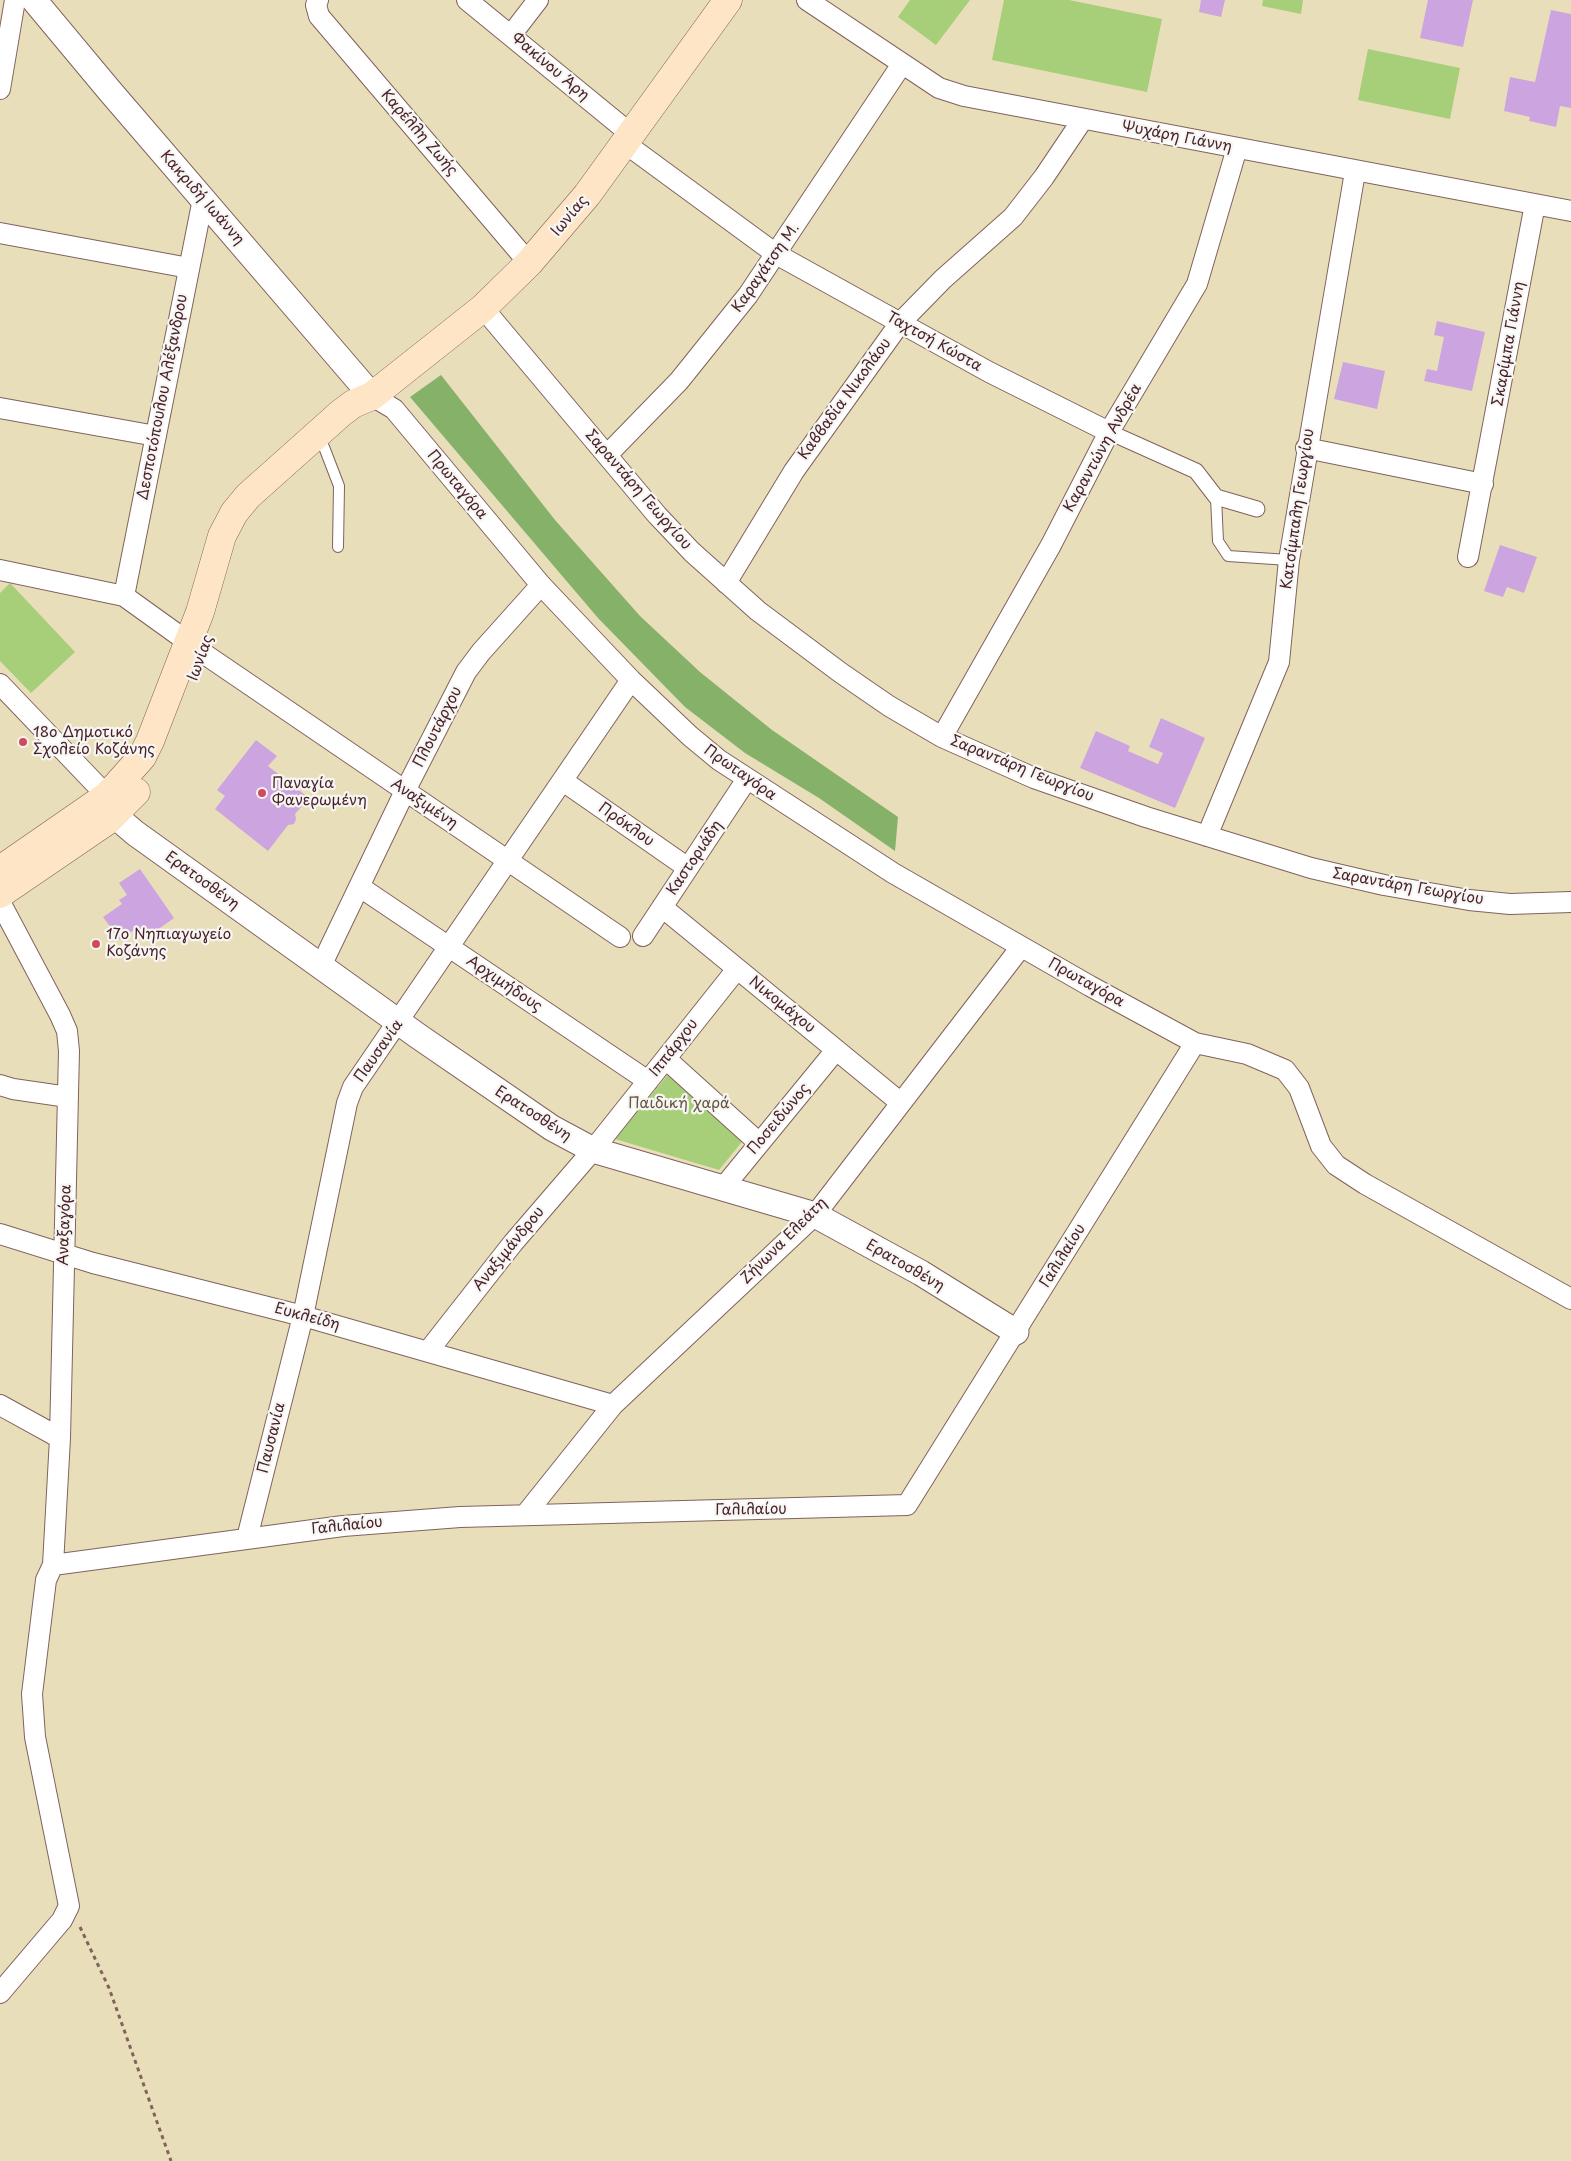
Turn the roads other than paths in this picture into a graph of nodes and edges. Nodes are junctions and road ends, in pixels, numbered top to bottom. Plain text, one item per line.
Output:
1 (15, 0) edge
2 (34, 0) edge
3 (318, 0) edge
4 (467, 0) edge
5 (538, 0) edge
6 (728, 0) edge
7 (807, 0) edge
8 (511, 35) junction
9 (902, 64) junction
10 (0, 89) edge
11 (1082, 119) junction
12 (629, 140) junction
13 (1237, 148) junction
14 (1355, 172) junction
15 (203, 199) junction
16 (1535, 204) junction
17 (1571, 211) edge
18 (0, 234) edge
19 (776, 254) junction
20 (529, 262) junction
21 (189, 268) junction
22 (477, 313) junction
23 (900, 323) junction
24 (372, 396) junction
25 (0, 408) edge
26 (1109, 432) junction
27 (156, 436) junction
28 (324, 447) junction
29 (1306, 448) junction
30 (607, 455) junction
31 (1483, 484) junction
32 (1216, 496) junction
33 (1257, 510) dead end
34 (338, 547) dead end
35 (1468, 557) dead end
36 (1289, 560) junction
37 (0, 570) edge
38 (726, 583) junction
39 (541, 585) junction
40 (124, 596) junction
41 (196, 648) junction
42 (632, 680) junction
43 (0, 684) edge
44 (942, 737) junction
45 (747, 779) junction
46 (563, 781) junction
47 (404, 791) junction
48 (112, 805) junction
49 (1206, 836) junction
50 (509, 862) junction
51 (688, 868) junction
52 (0, 870) edge
53 (360, 886) junction
54 (0, 894) edge
55 (0, 902) edge
56 (1571, 902) edge
57 (662, 907) junction
58 (643, 936) dead end
59 (620, 937) dead end
60 (450, 948) junction
61 (1022, 948) junction
62 (321, 966) junction
63 (737, 969) junction
64 (399, 1023) junction
65 (1195, 1043) junction
66 (836, 1050) junction
67 (666, 1059) junction
68 (648, 1081) junction
69 (0, 1085) edge
70 (68, 1097) junction
71 (902, 1103) junction
72 (759, 1143) junction
73 (593, 1150) junction
74 (722, 1188) junction
75 (815, 1214) junction
76 (0, 1234) edge
77 (64, 1255) junction
78 (1571, 1299) edge
79 (303, 1316) junction
80 (1016, 1332) junction
81 (429, 1350) junction
82 (0, 1405) edge
83 (613, 1405) junction
84 (60, 1438) junction
85 (525, 1515) junction
86 (247, 1538) junction
87 (53, 1565) junction
88 (0, 1993) edge

1 - 10 street
2 - 15 street, Κακριδή Ιωάννη
3 - 20 street, Καρέλλη Ζωής
4 - 8 street, Φακίνου Άρη
5 - 8 street
6 - 12 main road, Ιωνίας
7 - 9 street, Ψυχάρη Γιάννη
8 - 12 street, Φακίνου Άρη
9 - 11 street, Ψυχάρη Γιάννη
9 - 19 street, Καραγάτση Μ.
11 - 13 street, Ψυχάρη Γιάννη
11 - 23 street, Καββαδία Νικολάου
12 - 19 street, Ταχτσή Κώστα
12 - 20 main road, Ιωνίας
13 - 14 street, Ψυχάρη Γιάννη
13 - 26 street, Καραντώνη Ανδρέα
14 - 16 street, Ψυχάρη Γιάννη
14 - 29 street, Κατσίμπαλη Γεωργίου
15 - 21 street, Δεσποτόπουλου Αλέξανδρου
15 - 24 street, Κακριδή Ιωάννη
16 - 17 street, Ψυχάρη Γιάννη
16 - 31 street, Σκαρίμπα Γιάννη
18 - 21 street
19 - 23 street, Ταχτσή Κώστα
19 - 30 street, Καραγάτση Μ.
20 - 22 main road, Ιωνίας
21 - 27 street, Δεσποτόπουλου Αλέξανδρου
22 - 24 main road, Ιωνίας
22 - 30 street, Σαραντάρη Γεωργίου
23 - 26 street, Ταχτσή Κώστα
23 - 38 street, Καββαδία Νικολάου
24 - 28 main road, Ιωνίας
24 - 39 street, Πρωταγόρα
24 - 41 main road, Ιωνίας
25 - 27 street
26 - 32 street, Ταχτσή Κώστα
26 - 44 street, Καραντώνη Ανδρέα
27 - 40 street, Δεσποτόπουλου Αλέξανδρου
28 - 34 lane
28 - 41 main road, Ιωνίας
29 - 31 street
29 - 36 street, Κατσίμπαλη Γεωργίου
30 - 38 street, Σαραντάρη Γεωργίου
31 - 35 street, Σκαρίμπα Γιάννη
32 - 33 street
32 - 36 lane
36 - 49 street, Κατσίμπαλη Γεωργίου
37 - 40 street
38 - 44 street, Σαραντάρη Γεωργίου
39 - 42 street, Πρωταγόρα
39 - 47 street, Πλουτάρχου
40 - 41 street, Αναξιμένη
41 - 47 street, Αναξιμένη
41 - 48 main road, Ιωνίας
42 - 45 street, Πρωταγόρα
42 - 46 street, Παυσανία
43 - 48 street
44 - 49 street, Σαραντάρη Γεωργίου
45 - 51 street, Καστοριάδη
45 - 61 street, Πρωταγόρα
46 - 50 street, Παυσανία
46 - 51 street, Πρόκλου
47 - 50 street, Αναξιμένη
47 - 53 street, Πλουτάρχου
48 - 52 main road, Ιωνίας
48 - 54 main road, Ιωνίας
48 - 62 street, Ερατοσθένη
49 - 56 street, Σαραντάρη Γεωργίου
50 - 59 street, Αναξιμένη
50 - 60 street, Παυσανία
51 - 57 street, Καστοριάδη
53 - 60 street, Αρχιμήδους
53 - 62 street, Πλουτάρχου
55 - 70 street, Αναξαγόρα
57 - 58 street, Καστοριάδη
57 - 63 street, Νικομάχου
60 - 64 street, Παυσανία
60 - 68 street, Αρχιμήδους
61 - 65 street, Πρωταγόρα
61 - 71 street, Ζήνωνα Ελεάτη
62 - 64 street, Ερατοσθένη
63 - 66 street, Νικομάχου
63 - 67 street, Ιππάρχου
64 - 73 street, Ερατοσθένη
64 - 79 street, Παυσανία
65 - 78 street, Πρωταγόρα
65 - 80 street, Γαλιλαίου
66 - 71 street, Νικομάχου
66 - 72 street, Ποσειδώνος
67 - 68 street, Ιππάρχου
67 - 72 street
68 - 73 street, Ιππάρχου
69 - 70 street
70 - 77 street, Αναξαγόρα
71 - 75 street, Ζήνωνα Ελεάτη
72 - 74 street, Ποσειδώνος
73 - 74 street, Ερατοσθένη
73 - 81 street, Αναξιμάνδρου
74 - 75 street, Ερατοσθένη
75 - 80 street, Ερατοσθένη
75 - 83 street, Ζήνωνα Ελεάτη
76 - 77 street, Ευκλείδη
77 - 79 street, Ευκλείδη
77 - 84 street, Αναξαγόρα
79 - 81 street, Ευκλείδη
79 - 86 street, Παυσανία
80 - 85 street, Γαλιλαίου
81 - 83 street, Ευκλείδη
82 - 84 street
83 - 85 street, Ζήνωνα Ελεάτη
84 - 87 street, Αναξαγόρα
85 - 86 street, Γαλιλαίου
86 - 87 street, Γαλιλαίου
87 - 88 street, Αναξαγόρα

